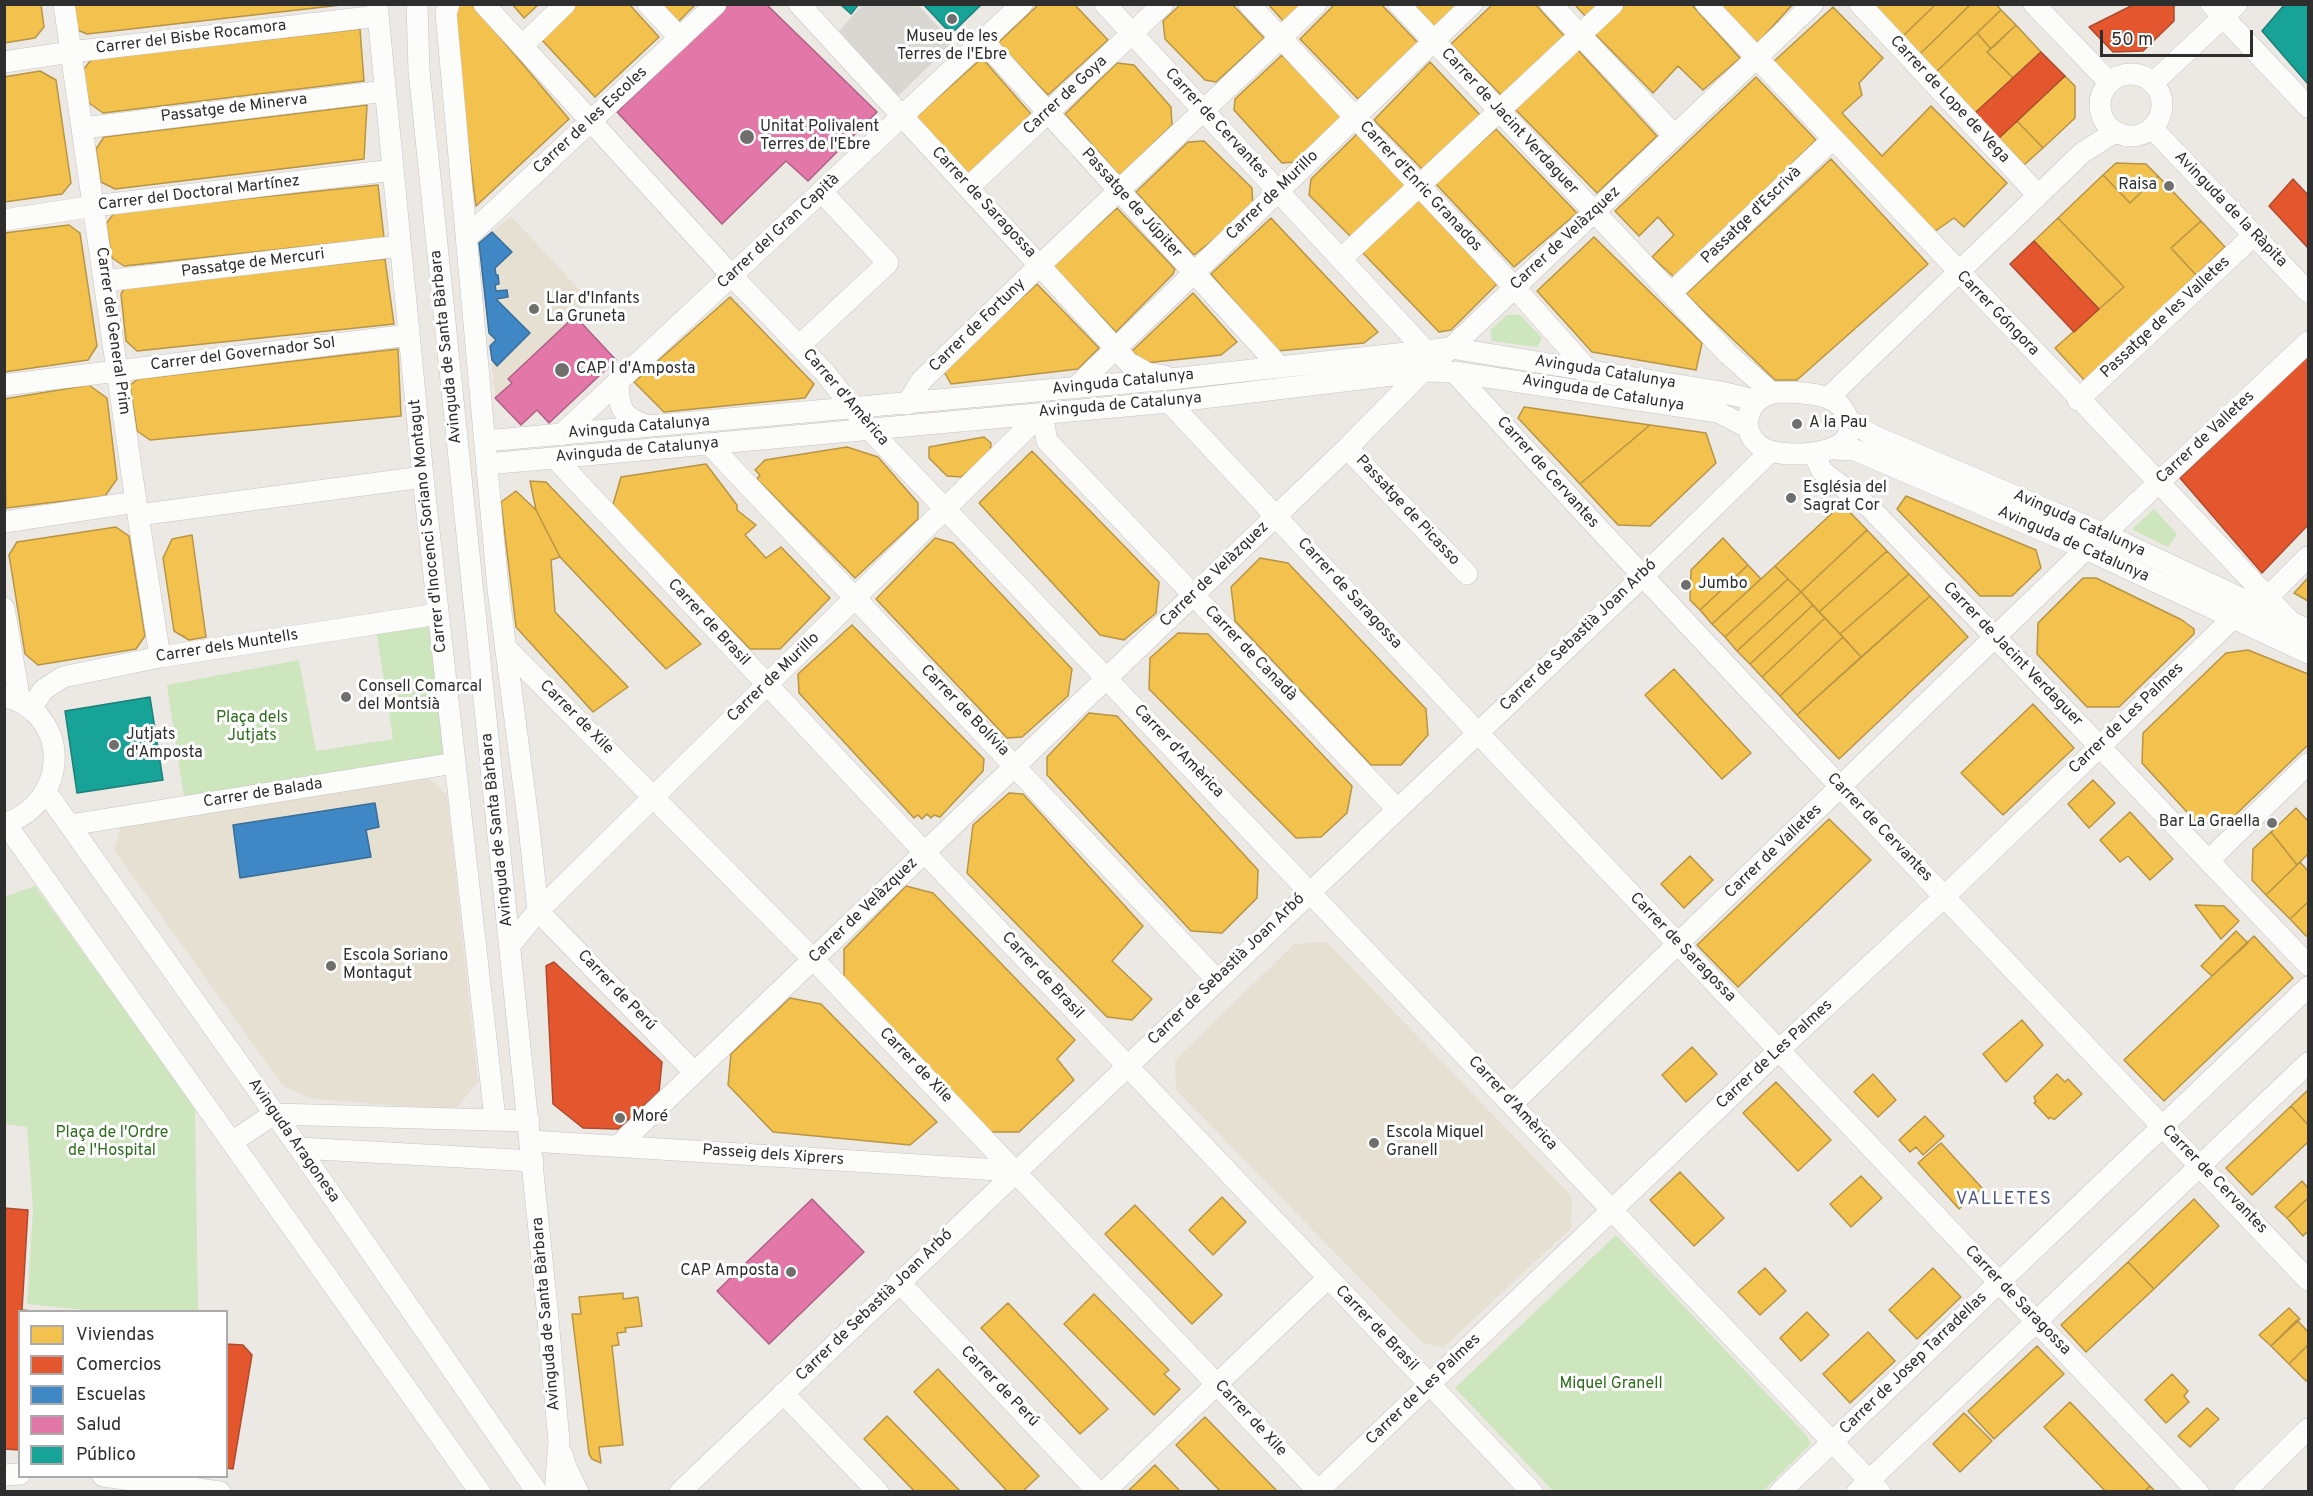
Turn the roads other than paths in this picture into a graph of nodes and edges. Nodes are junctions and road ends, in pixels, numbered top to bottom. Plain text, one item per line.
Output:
1 (64, 4) edge
2 (417, 4) edge
3 (449, 4) edge
4 (484, 4) edge
5 (565, 4) edge
6 (648, 4) edge
7 (716, 4) edge
8 (799, 4) edge
9 (1022, 4) edge
10 (1105, 4) edge
11 (1163, 4) edge
12 (1249, 4) edge
13 (1316, 4) edge
14 (1399, 4) edge
15 (1472, 4) edge
16 (1551, 4) edge
17 (1613, 4) edge
18 (1706, 4) edge
19 (1813, 4) edge
20 (1860, 4) edge
21 (2034, 4) edge
22 (2224, 9) edge
23 (378, 10) edge
24 (1132, 33) junction
25 (1580, 35) junction
26 (680, 38) junction
27 (1280, 38) junction
28 (982, 41) junction
29 (1433, 42) junction
30 (522, 46) junction
31 (71, 52) junction
32 (1756, 58) junction
33 (4, 62) edge
34 (2109, 82) junction
35 (2153, 83) junction
36 (386, 91) junction
37 (2308, 107) edge
38 (2100, 110) junction
39 (1204, 111) junction
40 (1499, 111) junction
41 (1048, 113) junction
42 (904, 116) junction
43 (1355, 117) junction
44 (591, 121) junction
45 (82, 128) junction
46 (2151, 128) junction
47 (2115, 132) junction
48 (1675, 136) junction
49 (1833, 139) junction
50 (2082, 153) junction
51 (393, 170) junction
52 (1419, 186) junction
53 (969, 187) junction
54 (1119, 191) junction
55 (822, 192) junction
56 (1278, 192) junction
57 (2038, 195) junction
58 (94, 206) junction
59 (1595, 212) junction
60 (4, 220) edge
61 (2253, 236) junction
62 (467, 237) junction
63 (400, 246) junction
64 (1341, 260) junction
65 (1041, 265) junction
66 (1957, 272) junction
67 (1194, 273) junction
68 (732, 276) junction
69 (105, 281) junction
70 (1515, 288) junction
71 (2308, 292) edge
72 (1671, 293) junction
73 (409, 335) junction
74 (2308, 342) edge
75 (799, 346) junction
76 (1116, 348) junction
77 (1450, 348) junction
78 (1424, 349) junction
79 (1279, 366) junction
80 (118, 370) junction
81 (1588, 370) junction
82 (1422, 372) junction
83 (1454, 372) junction
84 (1180, 378) junction
85 (618, 382) junction
86 (4, 385) edge
87 (1075, 388) junction
88 (1765, 397) junction
89 (1828, 398) junction
90 (2078, 400) junction
91 (1169, 402) junction
92 (907, 404) junction
93 (855, 409) junction
94 (1042, 413) junction
95 (1848, 420) junction
96 (655, 427) junction
97 (1747, 428) junction
98 (870, 430) junction
99 (561, 435) junction
100 (485, 441) junction
101 (709, 444) junction
102 (1347, 448) junction
103 (1771, 451) junction
104 (1824, 451) junction
105 (555, 458) junction
106 (487, 464) junction
107 (423, 477) junction
108 (2157, 482) junction
109 (137, 509) junction
110 (946, 509) junction
111 (1276, 516) junction
112 (4, 522) edge
113 (2104, 534) junction
114 (2086, 549) junction
115 (2308, 557) edge
116 (1467, 574) dead end
117 (1642, 577) junction
118 (1194, 595) junction
119 (856, 598) junction
120 (2263, 602) junction
121 (4, 608) edge
122 (438, 614) junction
123 (2233, 618) junction
124 (2299, 625) edge
125 (1995, 637) junction
126 (505, 647) junction
127 (2308, 653) edge
128 (160, 657) junction
129 (1108, 678) junction
130 (767, 686) junction
131 (19, 702) edge
132 (1478, 733) junction
133 (2099, 746) junction
134 (455, 763) junction
135 (2308, 764) edge
136 (1016, 766) junction
137 (1840, 788) junction
138 (46, 792) junction
139 (653, 797) junction
140 (1397, 809) junction
141 (5, 824) edge
142 (70, 825) junction
143 (925, 853) junction
144 (2209, 861) junction
145 (1310, 891) junction
146 (1944, 897) junction
147 (537, 911) junction
148 (1678, 944) junction
149 (510, 945) junction
150 (476, 950) junction
151 (813, 959) junction
152 (2308, 965) edge
153 (1217, 980) junction
154 (2308, 987) edge
155 (1779, 1050) junction
156 (2308, 1064) edge
157 (1126, 1066) junction
158 (694, 1072) junction
159 (1512, 1104) junction
160 (274, 1114) junction
161 (495, 1119) junction
162 (2162, 1126) junction
163 (531, 1141) junction
164 (232, 1142) junction
165 (618, 1146) junction
166 (299, 1148) junction
167 (2200, 1166) junction
168 (1016, 1171) junction
169 (1612, 1209) junction
170 (1328, 1278) junction
171 (2308, 1280) edge
172 (899, 1282) junction
173 (1999, 1282) junction
174 (2037, 1321) junction
175 (1217, 1384) junction
176 (1430, 1385) junction
177 (783, 1394) junction
178 (2308, 1430) edge
179 (559, 1441) junction
180 (1832, 1441) junction
181 (116, 1478) edge
182 (1868, 1488) edge
183 (194, 1490) edge
184 (220, 1491) edge
185 (480, 1491) edge
186 (537, 1491) edge
187 (555, 1491) edge
188 (578, 1491) edge
189 (681, 1491) edge
190 (878, 1491) edge
191 (1098, 1491) edge
192 (1104, 1491) edge
193 (1318, 1491) edge
194 (1532, 1491) edge
195 (1780, 1491) edge
196 (2198, 1491) edge
197 (2244, 1491) edge

1 - 31 street, Carrer del General Prim
2 - 149 street, Avinguda de Santa Bàrbara
3 - 62 street, Avinguda de Santa Bàrbara
4 - 30 street, Carrer d'Amèrica
5 - 30 street
6 - 26 street
7 - 26 street, Carrer de les Escoles
8 - 42 street, Carrer de Saragossa
9 - 28 street, Carrer del Gran Capità
10 - 24 street, Carrer de Cervantes
11 - 24 street, Carrer de Goya
12 - 27 street, Carrer d'Enric Granados
13 - 27 street, Carrer de Fortuny
14 - 29 street, Carrer de Jacint Verdaguer
15 - 29 street, Carrer de Murillo
16 - 25 street
17 - 25 street
18 - 32 street, Carrer Góngora
19 - 32 street, Carrer de Velàzquez
20 - 57 street, Carrer de Lope de Vega
21 - 34 street
22 - 35 street
22 - 37 street
23 - 31 street, Carrer del Bisbe Rocamora
23 - 36 street, Carrer d'Inocenci Soriano Montagut
24 - 39 street, Carrer de Cervantes
24 - 41 street, Carrer de Goya
25 - 40 street
25 - 48 street
26 - 44 street, Carrer de les Escoles
27 - 39 street, Carrer de Fortuny
27 - 43 street, Carrer d'Enric Granados
28 - 41 street, Passatge de Júpiter
28 - 42 street, Carrer del Gran Capità
29 - 40 street, Carrer de Jacint Verdaguer
29 - 43 street, Carrer de Murillo
30 - 44 street, Carrer d'Amèrica
31 - 33 street, Carrer del Bisbe Rocamora
31 - 45 street, Carrer del General Prim
32 - 48 street, Carrer de Velàzquez
32 - 49 street, Carrer Góngora
34 - 35 street
34 - 38 street
35 - 46 street
36 - 45 street, Passatge de Minerva
36 - 51 street, Carrer d'Inocenci Soriano Montagut
38 - 47 street
38 - 50 street
39 - 54 street, Carrer de Fortuny
39 - 56 street, Carrer de Cervantes
40 - 52 street
40 - 59 street, Carrer de Jacint Verdaguer
41 - 53 street, Carrer de Goya
41 - 54 street, Passatge de Júpiter
42 - 53 street, Carrer de Saragossa
42 - 55 street, Carrer del Gran Capità
43 - 52 street, Carrer d'Enric Granados
43 - 56 street, Carrer de Murillo
44 - 62 street, Carrer de les Escoles
44 - 68 street, Carrer d'Amèrica
45 - 58 street, Carrer del General Prim
46 - 47 street
46 - 61 street, Avinguda de la Ràpita
47 - 50 street
48 - 59 street, Carrer de Velàzquez
49 - 66 street, Carrer Góngora
49 - 72 street, Passatge d'Escrivà
50 - 57 street
51 - 58 street, Carrer del Doctoral Martínez
51 - 63 street, Carrer d'Inocenci Soriano Montagut
52 - 64 street
52 - 70 street, Carrer d'Enric Granados
53 - 65 street, Carrer de Saragossa
54 - 65 street, Carrer de Fortuny
54 - 67 street, Passatge de Júpiter
55 - 68 street, Carrer del Gran Capità
55 - 75 street
56 - 64 street, Carrer de Cervantes
56 - 67 street, Carrer de Murillo
57 - 66 street
58 - 60 street, Carrer del Doctoral Martínez
58 - 69 street, Carrer del General Prim
59 - 70 street, Carrer de Velàzquez
59 - 72 street, Carrer de Jacint Verdaguer
61 - 71 street, Avinguda de la Ràpita
61 - 90 street, Passatge de les Valletes
62 - 100 street, Avinguda de Santa Bàrbara
63 - 69 street, Passatge de Mercuri
63 - 73 street, Carrer d'Inocenci Soriano Montagut
64 - 78 street, Carrer de Cervantes
65 - 76 street, Carrer de Saragossa
65 - 92 street, Carrer de Fortuny
66 - 89 street
66 - 90 street, Carrer Góngora
67 - 76 street, Carrer de Murillo
67 - 79 street, Passatge de Júpiter
68 - 75 street, Carrer d'Amèrica
68 - 85 street, Carrer del Gran Capità
69 - 80 street, Carrer del General Prim
70 - 77 street, Carrer de Velàzquez
70 - 81 street, Carrer d'Enric Granados
72 - 88 street, Carrer de Jacint Verdaguer
73 - 80 street, Carrer del Governador Sol
73 - 107 street, Carrer d'Inocenci Soriano Montagut
74 - 108 street, Carrer de Valletes
75 - 93 street, Carrer d'Amèrica
76 - 84 street, Carrer de Saragossa
76 - 87 street, Carrer de Murillo
77 - 78 street, Avinguda Catalunya
77 - 81 street, Avinguda Catalunya
77 - 82 street, Carrer de Velàzquez
78 - 79 street, Avinguda Catalunya
79 - 84 street, Avinguda Catalunya
80 - 86 street, Carrer del Governador Sol
80 - 109 street, Carrer del General Prim
81 - 88 street, Avinguda Catalunya
82 - 83 street, Avinguda de Catalunya
82 - 91 street, Avinguda de Catalunya
82 - 102 street, Carrer de Velàzquez
83 - 97 street, Avinguda de Catalunya
83 - 117 street, Carrer de Cervantes
84 - 87 street, Avinguda Catalunya
85 - 96 street
85 - 99 street, Carrer del Gran Capità
87 - 92 street, Avinguda Catalunya
88 - 89 street
88 - 97 street
89 - 95 street
90 - 108 street, Carrer Góngora
91 - 94 street, Avinguda de Catalunya
91 - 111 street, Carrer de Saragossa
92 - 93 street, Avinguda Catalunya
93 - 96 street, Avinguda Catalunya
93 - 98 street, Carrer d'Amèrica
94 - 98 street, Avinguda de Catalunya
94 - 110 street, Carrer de Murillo
94 - 118 street, Carrer de Canadà
95 - 104 street
95 - 113 street, Avinguda Catalunya
96 - 99 street, Avinguda Catalunya
97 - 103 street
98 - 101 street, Avinguda de Catalunya
98 - 110 street, Carrer d'Amèrica
99 - 100 street, Avinguda Catalunya
100 - 106 street, Avinguda de Santa Bàrbara
101 - 105 street, Avinguda de Catalunya
101 - 119 street, Carrer de Bolívia
102 - 111 street, Carrer de Velàzquez
102 - 116 street, Passatge de Picasso
103 - 104 street
103 - 117 street, Carrer de Sebastià Joan Arbó
104 - 114 street, Avinguda de Catalunya
104 - 125 street, Carrer de Jacint Verdaguer
105 - 106 street, Avinguda de Catalunya
105 - 130 street, Carrer de Brasil
106 - 126 street, Avinguda de Santa Bàrbara
107 - 109 street
107 - 122 street, Carrer d'Inocenci Soriano Montagut
108 - 113 street, Carrer de Valletes
108 - 120 street, Carrer Góngora
109 - 112 street
109 - 128 street, Carrer del General Prim
110 - 119 street, Carrer de Murillo
110 - 129 street, Carrer d'Amèrica
111 - 118 street, Carrer de Velàzquez
111 - 132 street, Carrer de Saragossa
113 - 120 street, Avinguda Catalunya
114 - 123 street, Avinguda de Catalunya
114 - 125 street, Carrer de Valletes
115 - 120 street
117 - 132 street, Carrer de Sebastià Joan Arbó
117 - 137 street, Carrer de Cervantes
118 - 129 street, Carrer de Velàzquez
118 - 140 street, Carrer de Canadà
119 - 130 street, Carrer de Murillo
119 - 136 street, Carrer de Bolívia
120 - 124 street, Carrer Góngora
121 - 131 street
122 - 128 street, Carrer dels Muntells
122 - 134 street, Carrer d'Inocenci Soriano Montagut
123 - 127 street, Avinguda de Catalunya
123 - 133 street, Carrer de Les Palmes
125 - 133 street, Carrer de Jacint Verdaguer
125 - 137 street, Carrer de Valletes
126 - 139 street, Carrer de Xile
126 - 147 street, Avinguda de Santa Bàrbara
128 - 131 street, Carrer dels Muntells
129 - 136 street, Carrer de Velàzquez
129 - 145 street, Carrer d'Amèrica
130 - 139 street, Carrer de Murillo
130 - 143 street, Carrer de Brasil
131 - 138 street
132 - 140 street, Carrer de Sebastià Joan Arbó
132 - 148 street, Carrer de Saragossa
133 - 144 street, Carrer de Jacint Verdaguer
133 - 146 street, Carrer de Les Palmes
134 - 142 street, Carrer de Balada
134 - 150 street, Carrer d'Inocenci Soriano Montagut
135 - 144 street
136 - 143 street, Carrer de Velàzquez
136 - 153 street, Carrer de Bolívia
137 - 146 street, Carrer de Cervantes
137 - 148 street, Carrer de Valletes
138 - 141 street
138 - 142 street, Avinguda Aragonesa
139 - 147 street, Carrer de Murillo
139 - 151 street, Carrer de Xile
140 - 145 street, Carrer de Sebastià Joan Arbó
141 - 164 street
142 - 160 street, Avinguda Aragonesa
143 - 151 street, Carrer de Velàzquez
143 - 157 street, Carrer de Brasil
144 - 152 street, Carrer de Jacint Verdaguer
145 - 153 street, Carrer de Sebastià Joan Arbó
145 - 159 street, Carrer d'Amèrica
146 - 155 street, Carrer de Les Palmes
146 - 162 street, Carrer de Cervantes
147 - 149 street, Carrer de Murillo
147 - 158 street, Carrer de Perú
148 - 155 street, Carrer de Saragossa
148 - 159 street, Carrer de Valletes
149 - 150 street
149 - 163 street, Avinguda de Santa Bàrbara
150 - 161 street, Carrer d'Inocenci Soriano Montagut
151 - 158 street, Carrer de Velàzquez
151 - 168 street, Carrer de Xile
153 - 157 street, Carrer de Sebastià Joan Arbó
154 - 162 street, Carrer de Josep Tarradellas
155 - 169 street, Carrer de Les Palmes
155 - 173 street, Carrer de Saragossa
156 - 167 street
157 - 168 street, Carrer de Sebastià Joan Arbó
157 - 170 street, Carrer de Brasil
158 - 165 street, Carrer de Velàzquez
159 - 169 street, Carrer d'Amèrica
160 - 161 street, Passeig dels Xiprers
160 - 164 street
160 - 166 street, Avinguda Aragonesa
161 - 163 street, Passeig dels Xiprers
162 - 167 street, Carrer de Cervantes
162 - 173 street, Carrer de Josep Tarradellas
163 - 165 street, Passeig dels Xiprers
163 - 166 street, Passeig dels Xiprers
163 - 179 street, Avinguda de Santa Bàrbara
164 - 185 street
165 - 168 street, Passeig dels Xiprers
166 - 186 street, Avinguda Aragonesa
167 - 171 street, Carrer de Cervantes
167 - 174 street
168 - 172 street, Carrer de Sebastià Joan Arbó
168 - 175 street, Carrer de Xile
169 - 176 street, Carrer de Les Palmes
169 - 180 street, Carrer d'Amèrica
170 - 175 street
170 - 176 street, Carrer de Brasil
172 - 177 street, Carrer de Sebastià Joan Arbó
172 - 191 street, Carrer de Perú
173 - 174 street, Carrer de Saragossa
173 - 180 street, Carrer de Josep Tarradellas
174 - 182 street
174 - 196 street, Carrer de Saragossa
175 - 192 street
175 - 193 street, Carrer de Xile
176 - 193 street, Carrer de Les Palmes
176 - 194 street, Carrer de Brasil
177 - 189 street, Carrer de Sebastià Joan Arbó
177 - 190 street
178 - 197 street
179 - 187 street, Avinguda de Santa Bàrbara
179 - 188 street, Avinguda de Santa Bàrbara
180 - 182 street, Carrer d'Amèrica
180 - 195 street, Carrer de Josep Tarradellas
181 - 183 street
183 - 184 street

